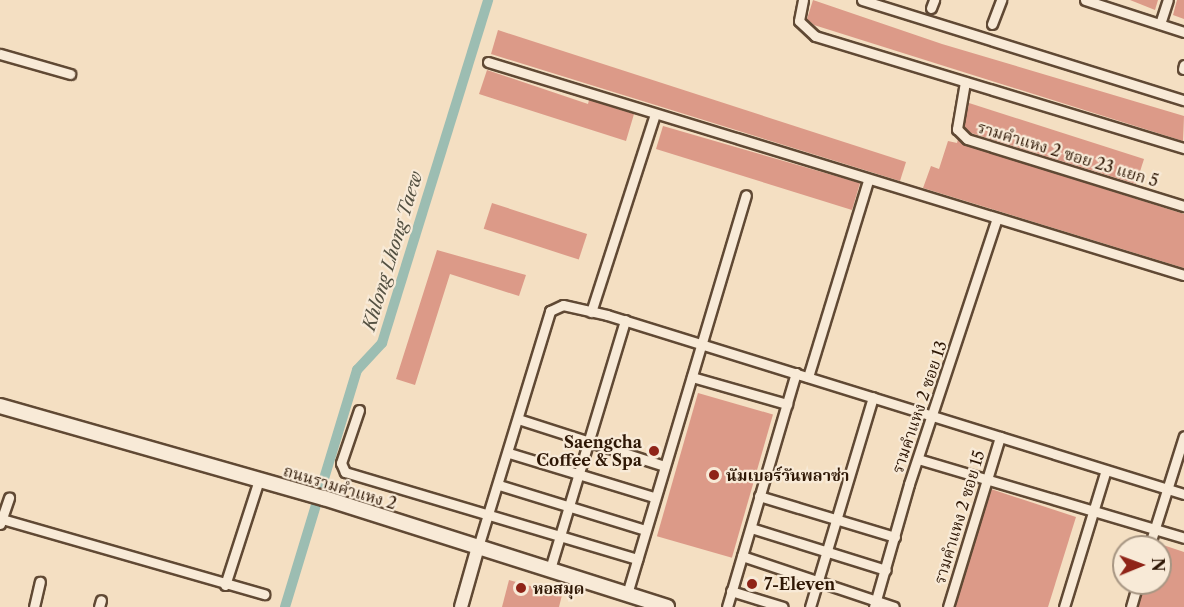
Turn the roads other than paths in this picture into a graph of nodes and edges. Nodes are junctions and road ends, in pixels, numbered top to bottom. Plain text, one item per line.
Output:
1 (802, 0) edge
2 (862, 0) edge
3 (1001, 0) edge
4 (1086, 0) edge
5 (1123, 0) edge
6 (1168, 0) edge
7 (1120, 11) junction
8 (992, 24) dead end
9 (1160, 24) junction
10 (1184, 32) edge
11 (0, 54) edge
12 (488, 62) dead end
13 (70, 74) dead end
14 (965, 82) junction
15 (1184, 100) edge
16 (656, 114) junction
17 (1184, 148) edge
18 (868, 181) junction
19 (746, 195) dead end
20 (1184, 206) edge
21 (997, 218) junction
22 (1184, 275) edge
23 (591, 312) junction
24 (625, 320) junction
25 (702, 344) junction
26 (796, 373) junction
27 (692, 377) junction
28 (808, 377) junction
29 (873, 397) junction
30 (787, 404) junction
31 (0, 406) edge
32 (359, 410) dead end
33 (933, 416) junction
34 (518, 419) junction
35 (1000, 436) junction
36 (1184, 436) edge
37 (588, 442) junction
38 (509, 453) junction
39 (918, 459) junction
40 (664, 466) junction
41 (1106, 470) junction
42 (579, 475) junction
43 (259, 480) junction
44 (987, 480) junction
45 (499, 485) junction
46 (1167, 488) junction
47 (1184, 494) edge
48 (759, 496) junction
49 (654, 497) junction
50 (9, 498) dead end
51 (569, 506) junction
52 (1094, 511) junction
53 (487, 515) junction
54 (837, 521) junction
55 (1, 522) edge
56 (751, 528) junction
57 (1155, 529) junction
58 (645, 530) junction
59 (1153, 535) edge
60 (561, 537) junction
61 (895, 537) junction
62 (1184, 538) edge
63 (478, 547) junction
64 (827, 552) junction
65 (742, 556) junction
66 (637, 559) junction
67 (550, 569) junction
68 (886, 570) junction
69 (818, 581) junction
70 (40, 582) dead end
71 (225, 585) junction
72 (732, 591) junction
73 (264, 594) dead end
74 (627, 594) junction
75 (875, 604) edge
76 (34, 607) edge
77 (461, 607) edge
78 (667, 607) edge
79 (727, 607) edge
80 (783, 607) edge
81 (810, 607) edge
82 (894, 607) edge
83 (948, 607) edge
84 (1064, 607) edge

1 - 14 street
2 - 15 street
3 - 8 street
4 - 7 street
5 - 7 street
6 - 9 street
7 - 9 street
9 - 10 street
11 - 13 street
12 - 16 street
14 - 17 street
14 - 20 street, รามคำแหง 2 ซอย 23 แยก 5
16 - 18 street
16 - 23 street
18 - 21 street
18 - 28 street
19 - 25 street
21 - 22 street
21 - 33 street, รามคำแหง 2 ซอย 13
23 - 24 street
23 - 34 street
24 - 25 street
24 - 37 street
25 - 26 street
25 - 27 street
26 - 28 street
26 - 30 street
27 - 30 street
27 - 40 street
28 - 29 street
29 - 33 street
29 - 54 street
30 - 48 street
31 - 43 main road, ถนนรามคำแหง 2
32 - 53 street
33 - 35 street
33 - 39 street, รามคำแหง 2 ซอย 13
34 - 37 street
34 - 38 street
35 - 41 street
35 - 44 street, รามคำแหง 2 ซอย 15
36 - 46 street
37 - 40 street
37 - 42 street
38 - 42 street
38 - 45 street
39 - 44 street
39 - 61 street, รามคำแหง 2 ซอย 13
40 - 49 street
41 - 46 street
41 - 52 street
42 - 49 street
42 - 51 street
43 - 63 main road, ถนนรามคำแหง 2
43 - 71 street
44 - 52 street
44 - 83 street, รามคำแหง 2 ซอย 15
45 - 51 street
45 - 53 street
46 - 47 street
46 - 57 street
48 - 54 street
48 - 56 street
49 - 58 street
50 - 55 street
51 - 58 street
51 - 60 street
52 - 57 street
52 - 84 street
53 - 60 street
53 - 63 street
54 - 61 street
54 - 64 street
55 - 71 street
56 - 64 street
56 - 65 street
57 - 59 street
57 - 62 street
58 - 66 street
60 - 66 street
60 - 67 street
61 - 68 street, รามคำแหง 2 ซอย 13
63 - 67 main road, ถนนรามคำแหง 2
63 - 77 street
64 - 68 street
64 - 69 street
65 - 69 street
65 - 72 street
66 - 74 street
67 - 74 main road, ถนนรามคำแหง 2
68 - 75 street, รามคำแหง 2 ซอย 13
69 - 75 street
69 - 81 street
70 - 76 street
71 - 73 street
72 - 79 street
72 - 80 street
74 - 78 main road, ถนนรามคำแหง 2
75 - 82 street

